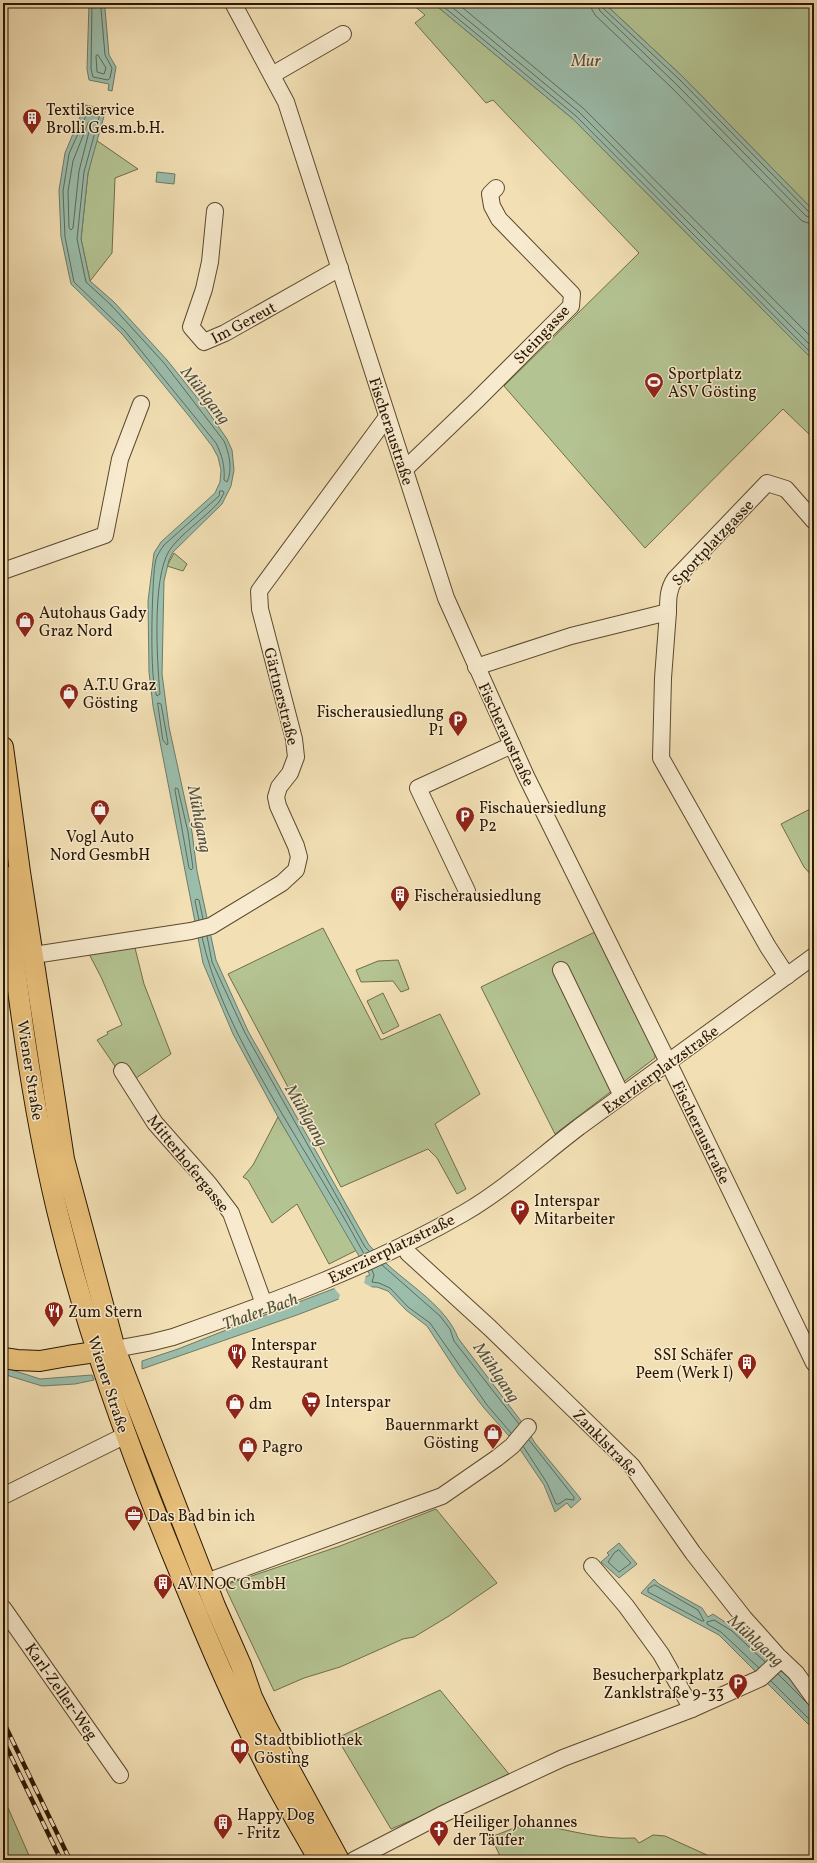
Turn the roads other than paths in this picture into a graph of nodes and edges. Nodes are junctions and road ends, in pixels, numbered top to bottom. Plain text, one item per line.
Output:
1 (233, 3) edge
2 (343, 34) dead end
3 (272, 75) junction
4 (496, 188) dead end
5 (215, 211) dead end
6 (340, 268) junction
7 (141, 404) dead end
8 (387, 417) junction
9 (404, 469) junction
10 (814, 521) edge
11 (3, 571) edge
12 (668, 612) junction
13 (476, 667) junction
14 (512, 745) junction
15 (3, 747) edge
16 (7, 875) edge
17 (467, 891) dead end
18 (34, 955) junction
19 (814, 956) edge
20 (561, 970) dead end
21 (787, 976) junction
22 (667, 1062) junction
23 (122, 1071) dead end
24 (622, 1096) junction
25 (404, 1245) junction
26 (264, 1304) junction
27 (106, 1351) junction
28 (3, 1358) edge
29 (814, 1363) edge
30 (528, 1426) dead end
31 (126, 1435) junction
32 (3, 1496) edge
33 (592, 1566) dead end
34 (206, 1582) junction
35 (3, 1608) edge
36 (778, 1661) junction
37 (814, 1698) edge
38 (692, 1709) junction
39 (120, 1775) dead end
40 (319, 1860) edge
41 (339, 1860) edge
42 (354, 1860) edge

1 - 3 street, Fischeraustraße
2 - 3 street
3 - 6 street, Fischeraustraße
4 - 9 street, Steingasse
5 - 6 street, Im Gereut
6 - 8 street, Fischeraustraße
7 - 11 street
8 - 9 street, Fischeraustraße
8 - 18 street, Gärtnerstraße
9 - 13 street, Fischeraustraße
10 - 12 street, Sportplatzgasse
12 - 13 street
12 - 21 street
13 - 14 street, Fischeraustraße
14 - 17 street
14 - 22 street, Fischeraustraße
15 - 16 main road, Wiener Straße
16 - 18 main road, Wiener Straße
16 - 27 main road, Wiener Straße
18 - 27 main road, Wiener Straße
19 - 21 street, Exerzierplatzstraße
20 - 24 street
21 - 22 street, Exerzierplatzstraße
22 - 24 street, Exerzierplatzstraße
22 - 29 street, Fischeraustraße
23 - 26 street, Mitterhofergasse
24 - 25 street, Exerzierplatzstraße
25 - 26 street, Exerzierplatzstraße
25 - 36 street, Zanklstraße
26 - 27 street, Exerzierplatzstraße
27 - 28 main road, Exerzierplatzstraße
27 - 31 main road, Wiener Straße
27 - 34 main road, Wiener Straße
30 - 34 street
31 - 32 street
31 - 40 main road, Wiener Straße
33 - 38 street
34 - 41 main road, Wiener Straße
35 - 39 street, Karl-Zeller-Weg
36 - 37 street, Zanklstraße
36 - 38 street
38 - 42 street

